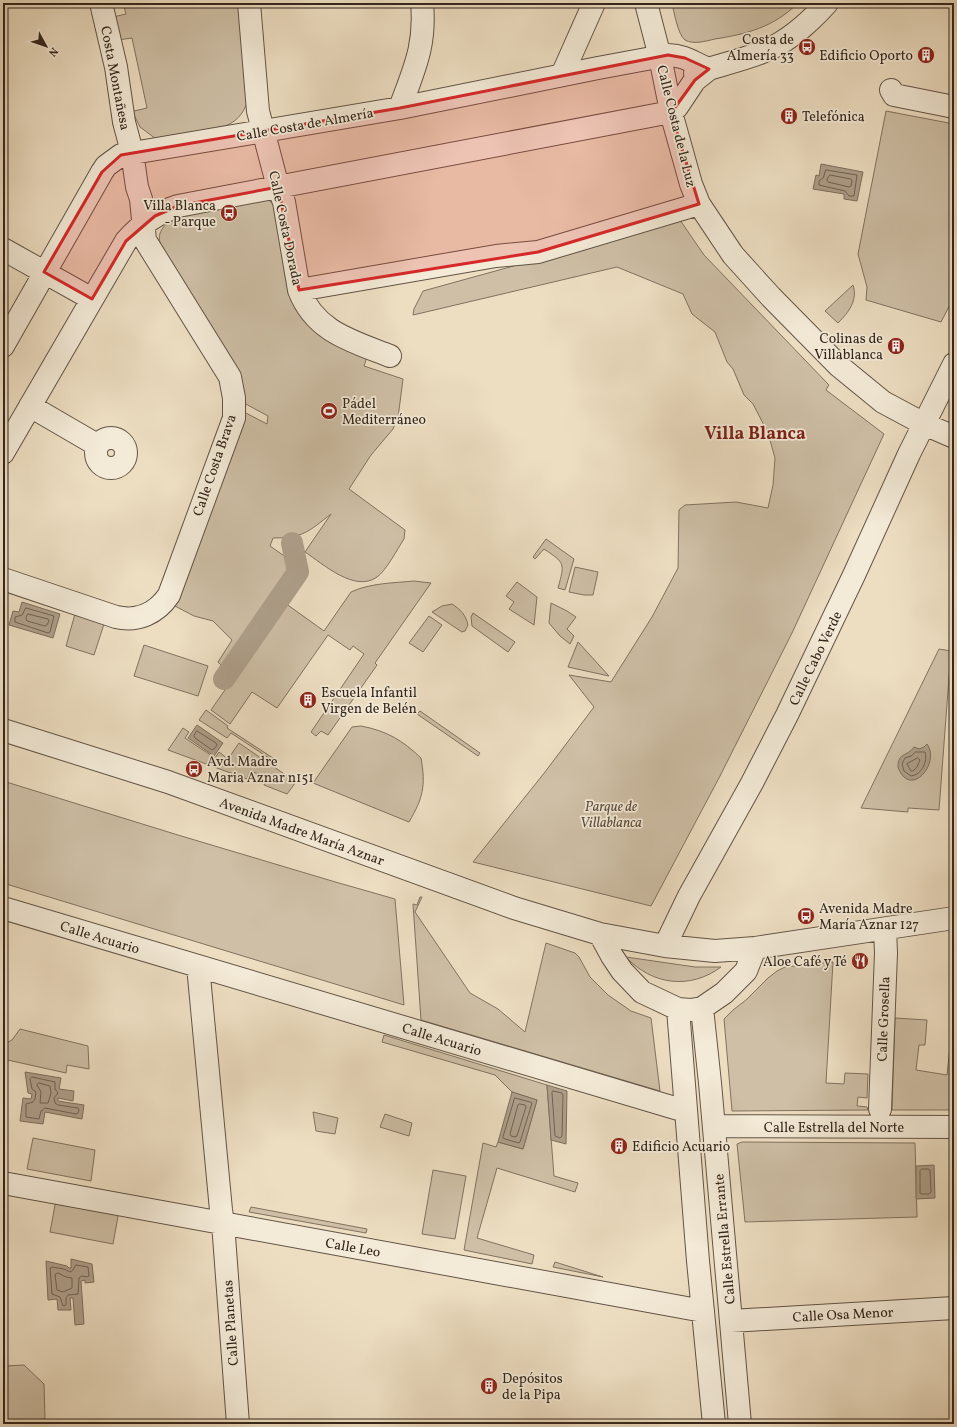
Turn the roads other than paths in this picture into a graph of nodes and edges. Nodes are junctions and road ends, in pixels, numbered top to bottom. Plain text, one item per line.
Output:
1 (101, 3) edge
2 (249, 3) edge
3 (422, 3) edge
4 (594, 3) edge
5 (646, 3) edge
6 (827, 3) edge
7 (660, 57) junction
8 (709, 69) junction
9 (562, 76) junction
10 (665, 82) junction
11 (891, 90) dead end
12 (954, 107) edge
13 (400, 108) junction
14 (671, 112) junction
15 (263, 131) junction
16 (132, 152) junction
17 (278, 187) junction
18 (699, 204) junction
19 (143, 224) junction
20 (3, 249) edge
21 (44, 272) junction
22 (299, 290) junction
23 (92, 299) junction
24 (3, 346) edge
25 (390, 356) dead end
26 (954, 364) edge
27 (30, 406) junction
28 (924, 424) junction
29 (954, 437) edge
30 (98, 445) dead end
31 (3, 453) edge
32 (3, 579) edge
33 (3, 730) edge
34 (3, 908) edge
35 (954, 918) edge
36 (885, 929) junction
37 (600, 934) junction
38 (664, 946) junction
39 (755, 948) junction
40 (198, 966) junction
41 (702, 1008) junction
42 (678, 1009) junction
43 (880, 1109) dead end
44 (685, 1111) junction
45 (714, 1126) junction
46 (954, 1127) edge
47 (3, 1183) edge
48 (223, 1223) junction
49 (954, 1308) edge
50 (703, 1311) junction
51 (731, 1321) junction
52 (238, 1424) edge
53 (714, 1424) edge
54 (740, 1424) edge

1 - 16 street, Costa Montañesa
2 - 15 street, Calle Costa Dorada
3 - 13 street
4 - 9 street
5 - 7 street, Calle Costa de la Luz
6 - 8 street
7 - 8 street, Calle Costa de Almería
7 - 9 street, Calle Costa de Almería
7 - 10 street, Calle Costa de la Luz
8 - 10 street
8 - 14 street
9 - 13 street, Calle Costa de Almería
10 - 14 street, Calle Costa de la Luz
11 - 12 street
13 - 15 street, Calle Costa de Almería
14 - 17 street
14 - 18 street, Calle Costa de la Luz
15 - 16 street, Calle Costa de Almería
15 - 17 street, Calle Costa Dorada
16 - 19 street, Calle Costa Brava
16 - 21 street, Calle Costa de Almería
17 - 19 street
17 - 22 street, Calle Costa Dorada
18 - 22 street
18 - 28 street, Calle Costa de la Luz
19 - 23 street
19 - 32 street, Calle Costa Brava
20 - 21 street
21 - 23 street
21 - 24 street, Calle Costa de Almería
22 - 25 street, Calle Costa Dorada
23 - 27 street
26 - 28 street, Calle Cabo Verde
27 - 30 street
27 - 31 street
28 - 29 street, Calle Costa de la Luz
28 - 38 street, Calle Cabo Verde
33 - 37 street, Avenida Madre María Aznar
34 - 40 street, Calle Acuario
35 - 36 street, Avenida Madre María Aznar
36 - 39 street, Avenida Madre María Aznar
36 - 43 street, Calle Grosella
37 - 38 street, Avenida Madre María Aznar
37 - 42 street
38 - 39 street, Avenida Madre María Aznar
39 - 41 street
40 - 44 street, Calle Acuario
40 - 48 street
41 - 42 street
41 - 45 street, Calle Estrella Errante
42 - 44 street, Calle Estrella Errante
44 - 50 street, Calle Estrella Errante
45 - 46 street, Calle Estrella del Norte
45 - 51 street, Calle Estrella Errante
47 - 48 street, Calle Leo
48 - 50 street, Calle Leo
48 - 52 street, Calle Planetas
49 - 51 street, Calle Osa Menor
50 - 53 street, Calle Estrella Errante
51 - 54 street, Calle Estrella Errante

